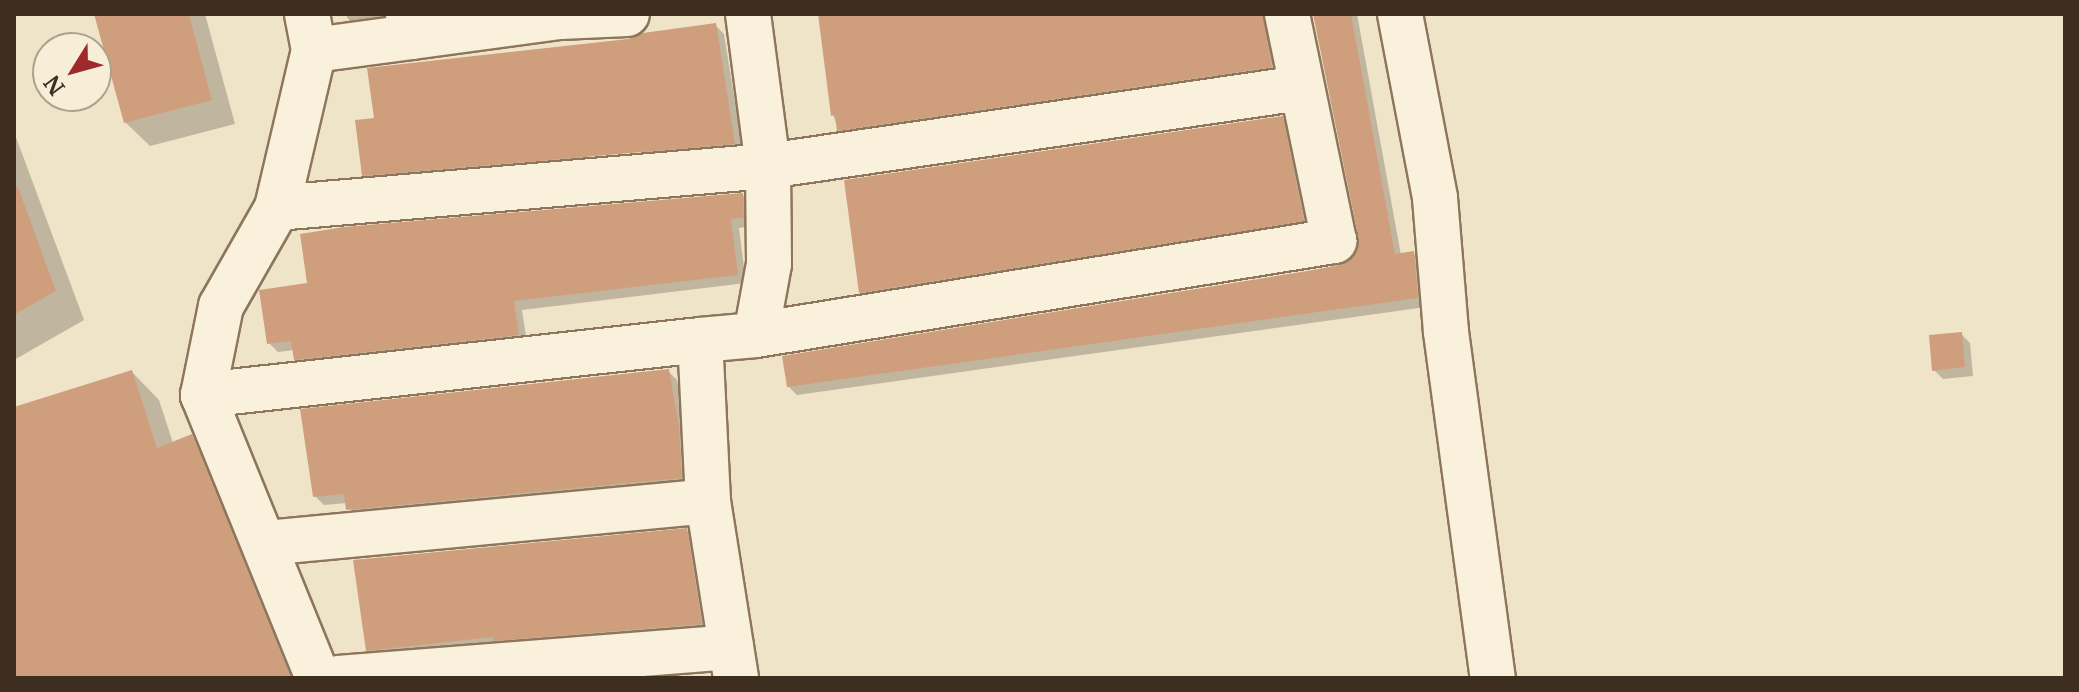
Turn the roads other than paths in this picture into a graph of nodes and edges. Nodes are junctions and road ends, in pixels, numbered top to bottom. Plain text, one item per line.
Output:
1 (627, 14) edge
2 (748, 14) edge
3 (1287, 14) edge
4 (1400, 14) edge
5 (560, 16) edge
6 (410, 26) edge
7 (311, 32) edge
8 (1301, 88) junction
9 (768, 166) junction
10 (277, 208) junction
11 (756, 335) junction
12 (700, 340) junction
13 (203, 395) junction
14 (708, 501) junction
15 (265, 543) junction
16 (734, 662) edge
17 (318, 678) edge
18 (338, 678) edge
19 (1493, 678) edge

1 - 5 street
2 - 9 street
3 - 8 street
4 - 19 street
5 - 6 street
6 - 7 street
7 - 10 street
8 - 9 street
8 - 11 street
9 - 10 street
9 - 11 street
10 - 13 street
11 - 12 street
12 - 13 street
12 - 14 street
13 - 15 street
14 - 15 street
14 - 16 street
15 - 17 street
16 - 18 street

